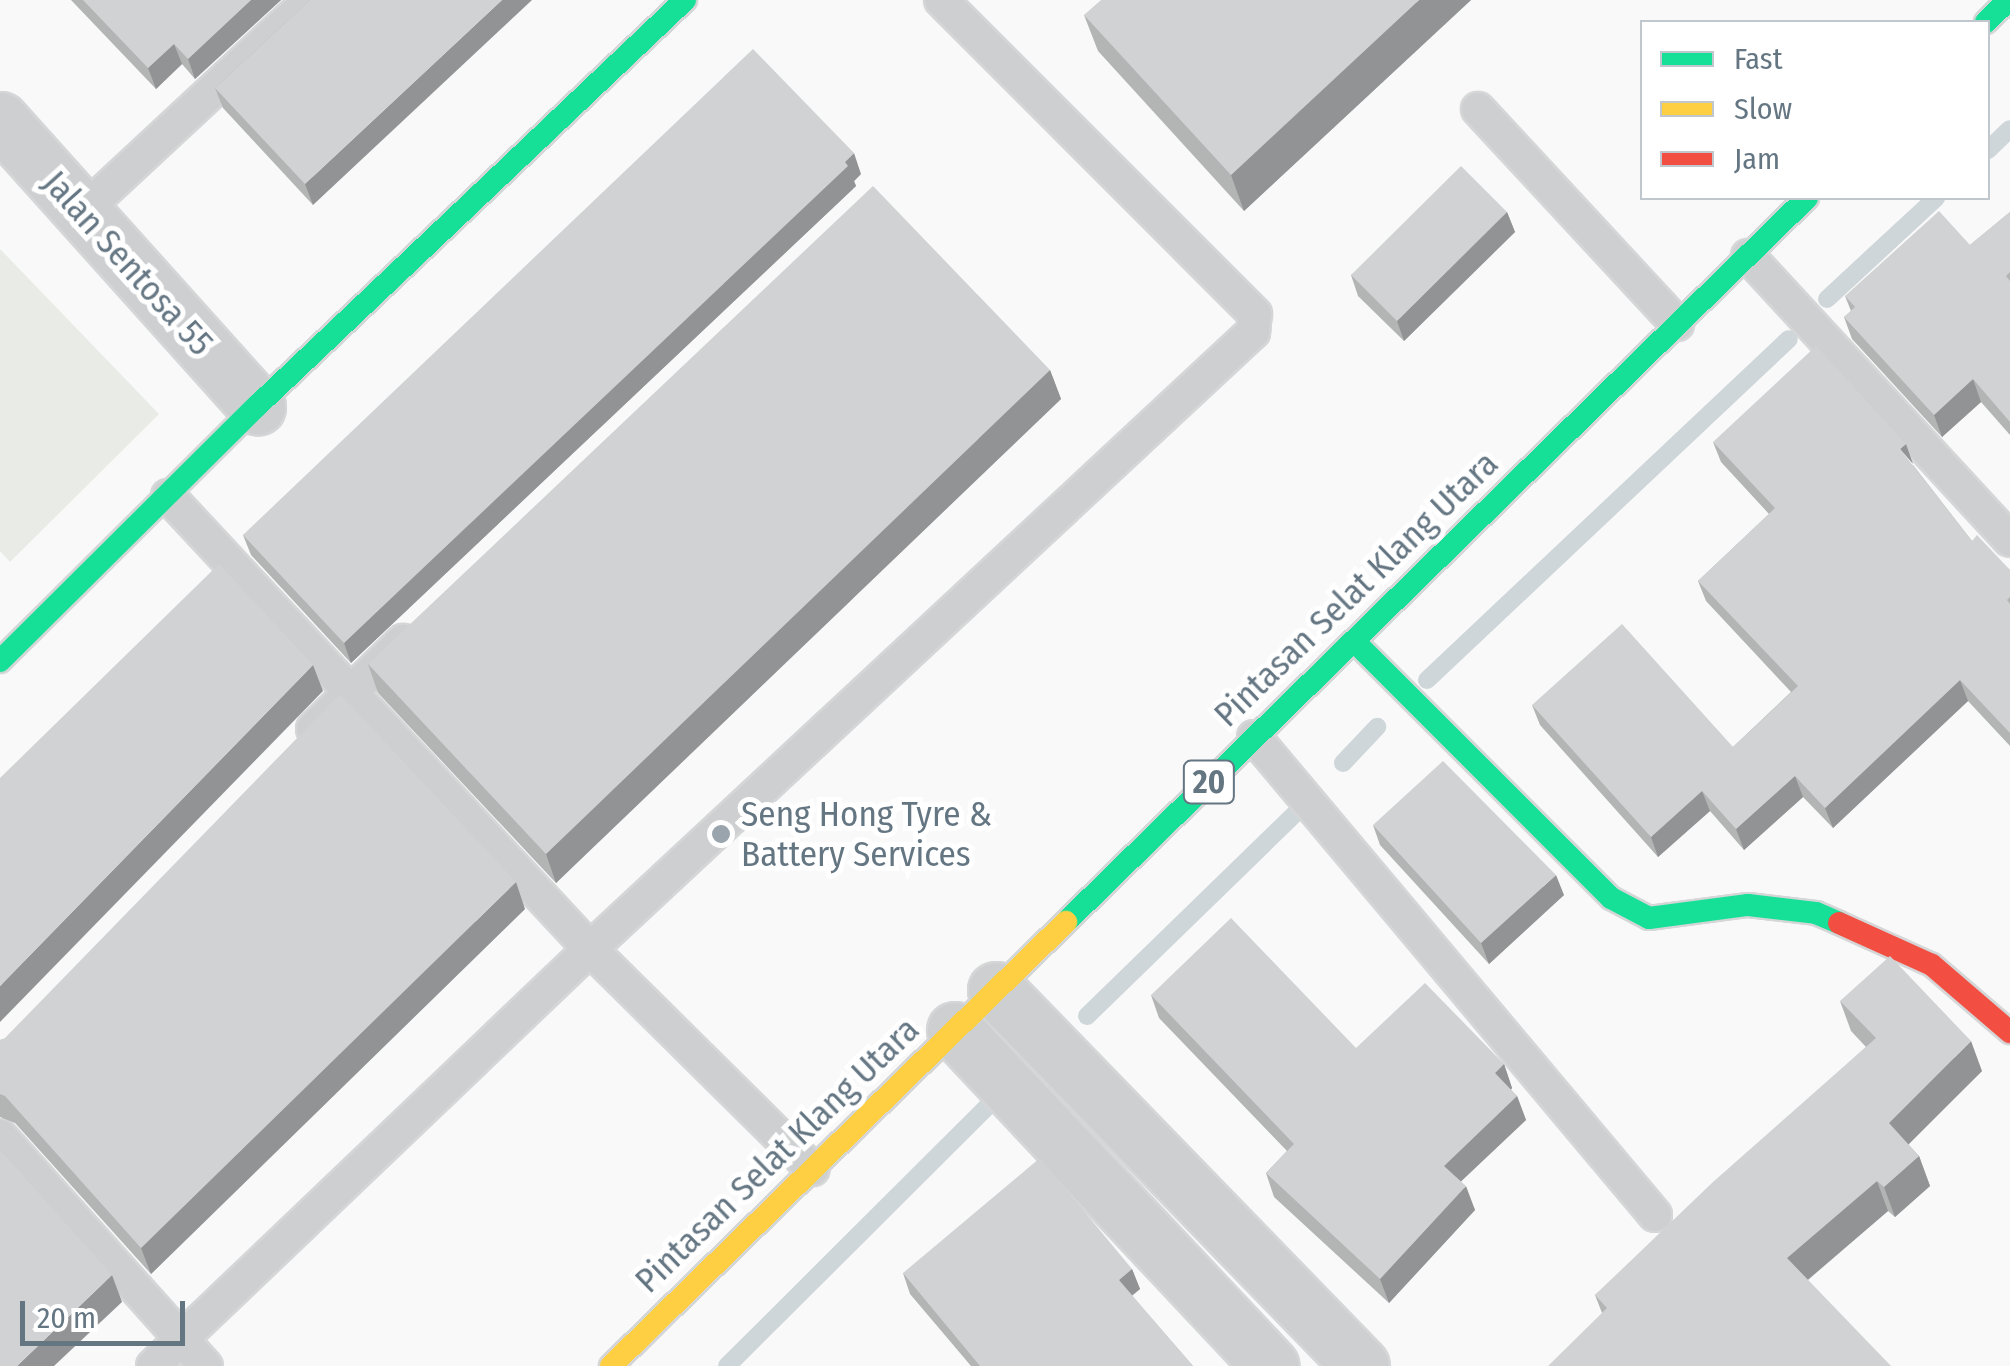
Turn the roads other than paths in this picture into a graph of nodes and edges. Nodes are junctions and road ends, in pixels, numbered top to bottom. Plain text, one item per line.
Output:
1 (310, 0) edge
2 (685, 0) edge
3 (941, 0) edge
4 (2009, 0) edge
5 (1988, 20) edge
6 (1478, 108) dead end
7 (0, 120) edge
8 (1805, 200) edge
9 (82, 212) junction
10 (1748, 256) junction
11 (1676, 324) junction
12 (257, 406) junction
13 (168, 496) junction
14 (2010, 540) edge
15 (422, 623) edge
16 (1354, 642) junction
17 (0, 661) edge
18 (350, 690) junction
19 (1254, 737) junction
20 (296, 746) edge
21 (590, 949) junction
22 (996, 990) junction
23 (956, 1030) junction
24 (2010, 1032) edge
25 (0, 1136) edge
26 (812, 1169) junction
27 (1655, 1215) dead end
28 (179, 1340) junction
29 (152, 1366) edge
30 (206, 1366) edge
31 (611, 1366) edge
32 (1270, 1366) edge
33 (1361, 1366) edge

1 - 9 lane
2 - 12 main road
3 - 21 lane
4 - 5 main road
6 - 11 lane
7 - 9 street, Jalan Sentosa 55
8 - 10 main road, Pintasan Selat Klang Utara / 20
9 - 12 street, Jalan Sentosa 55
10 - 11 main road, Pintasan Selat Klang Utara / 20
10 - 14 lane
11 - 16 main road, Pintasan Selat Klang Utara / 20
12 - 13 main road
13 - 17 main road
13 - 18 lane
15 - 18 lane
16 - 19 main road, Pintasan Selat Klang Utara / 20
16 - 24 main road
18 - 20 lane
18 - 21 lane
19 - 22 main road, Pintasan Selat Klang Utara / 20
19 - 27 lane
21 - 26 lane
21 - 28 lane
22 - 23 main road, Pintasan Selat Klang Utara / 20
22 - 33 street
23 - 26 main road, Pintasan Selat Klang Utara / 20
23 - 32 street
25 - 28 lane
26 - 31 main road, Pintasan Selat Klang Utara / 20
28 - 29 lane
28 - 30 lane

